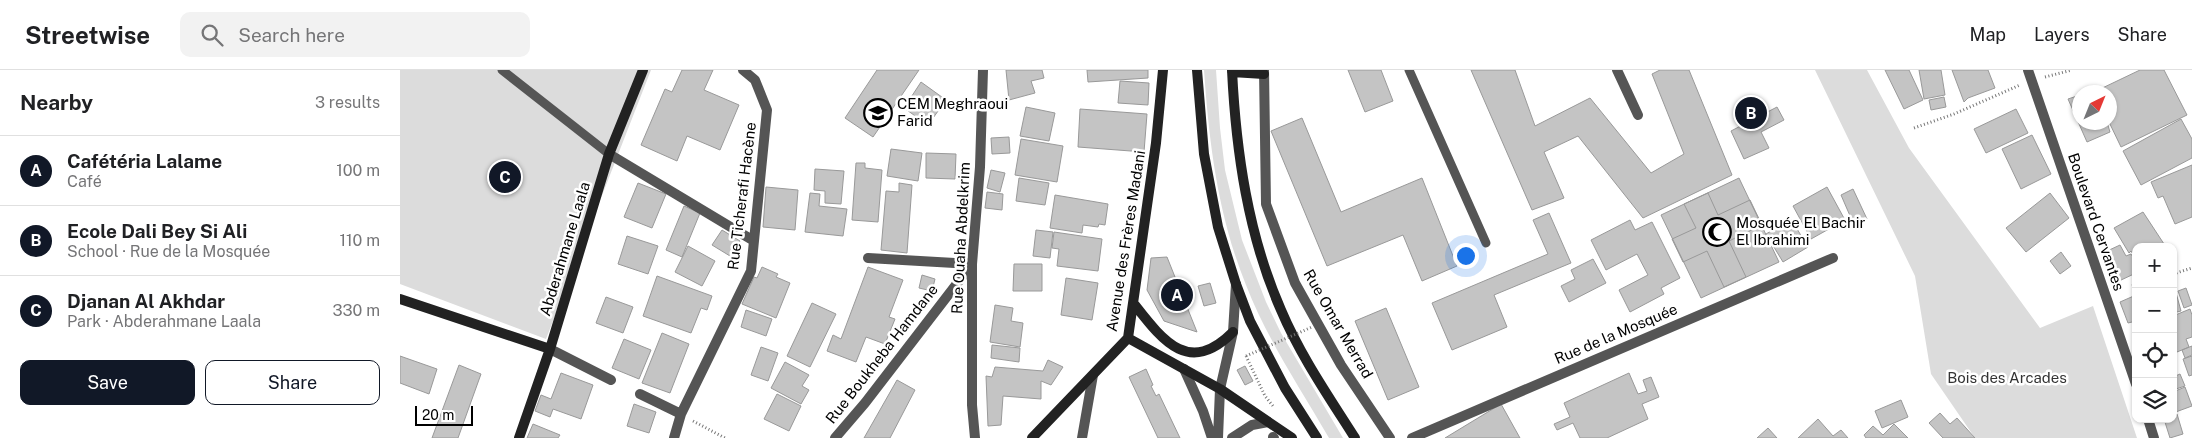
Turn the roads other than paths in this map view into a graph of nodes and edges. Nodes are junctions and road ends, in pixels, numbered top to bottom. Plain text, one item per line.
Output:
1 (502, 70) edge
2 (643, 70) edge
3 (744, 70) edge
4 (983, 70) edge
5 (1163, 70) edge
6 (1197, 70) edge
7 (1409, 70) edge
8 (1617, 70) edge
9 (2028, 70) edge
10 (1232, 71) edge
11 (1264, 72) edge
12 (1638, 116) dead end
13 (609, 154) junction
14 (754, 241) junction
15 (1486, 244) dead end
16 (868, 258) dead end
17 (1833, 258) dead end
18 (972, 264) junction
19 (1236, 284) junction
20 (400, 299) edge
21 (1134, 304) junction
22 (1233, 332) junction
23 (1128, 338) junction
24 (550, 349) junction
25 (1184, 369) junction
26 (1094, 375) junction
27 (2134, 378) edge
28 (611, 380) dead end
29 (1220, 389) junction
30 (640, 394) dead end
31 (681, 414) junction
32 (1268, 422) junction
33 (2149, 423) edge
34 (519, 438) edge
35 (674, 438) edge
36 (835, 438) edge
37 (975, 438) edge
38 (1032, 438) edge
39 (1082, 438) edge
40 (1212, 438) edge
41 (1218, 438) edge
42 (1232, 438) edge
43 (1292, 438) edge
44 (1317, 438) edge
45 (1355, 438) edge
46 (1390, 438) edge
47 (1412, 438) edge
48 (2154, 438) edge

1 - 13 lane
2 - 13 main road, Abderahmane Laala
3 - 14 street, Rue Ticherafi Hacène
4 - 18 street, Rue Ouaha Abdelkrim
5 - 21 main road, Avenue des Frères Madani
6 - 19 main road
7 - 15 lane
8 - 12 street
9 - 27 street, Boulevard Cervantes
10 - 11 main road
10 - 45 main road
11 - 46 street, Rue Omar Merrad
13 - 14 street
13 - 24 main road, Abderahmane Laala
14 - 31 street, Rue Ticherafi Hacène
16 - 18 street
17 - 47 street, Rue de la Mosquée
18 - 36 street, Rue Boukheba Hamdane
18 - 37 street, Rue Ouaha Abdelkrim
19 - 22 street
19 - 44 main road
20 - 24 main road
21 - 22 main road
21 - 23 main road, Avenue des Frères Madani
22 - 29 street
23 - 25 main road
23 - 26 main road, Avenue des Frères Madani
24 - 28 street
24 - 34 main road, Abderahmane Laala
25 - 29 main road
25 - 40 street
26 - 38 main road, Avenue des Frères Madani
26 - 39 street
29 - 32 main road
29 - 41 street
30 - 31 street
31 - 35 street, Rue Ticherafi Hacène
32 - 42 street
32 - 43 main road
33 - 48 street

